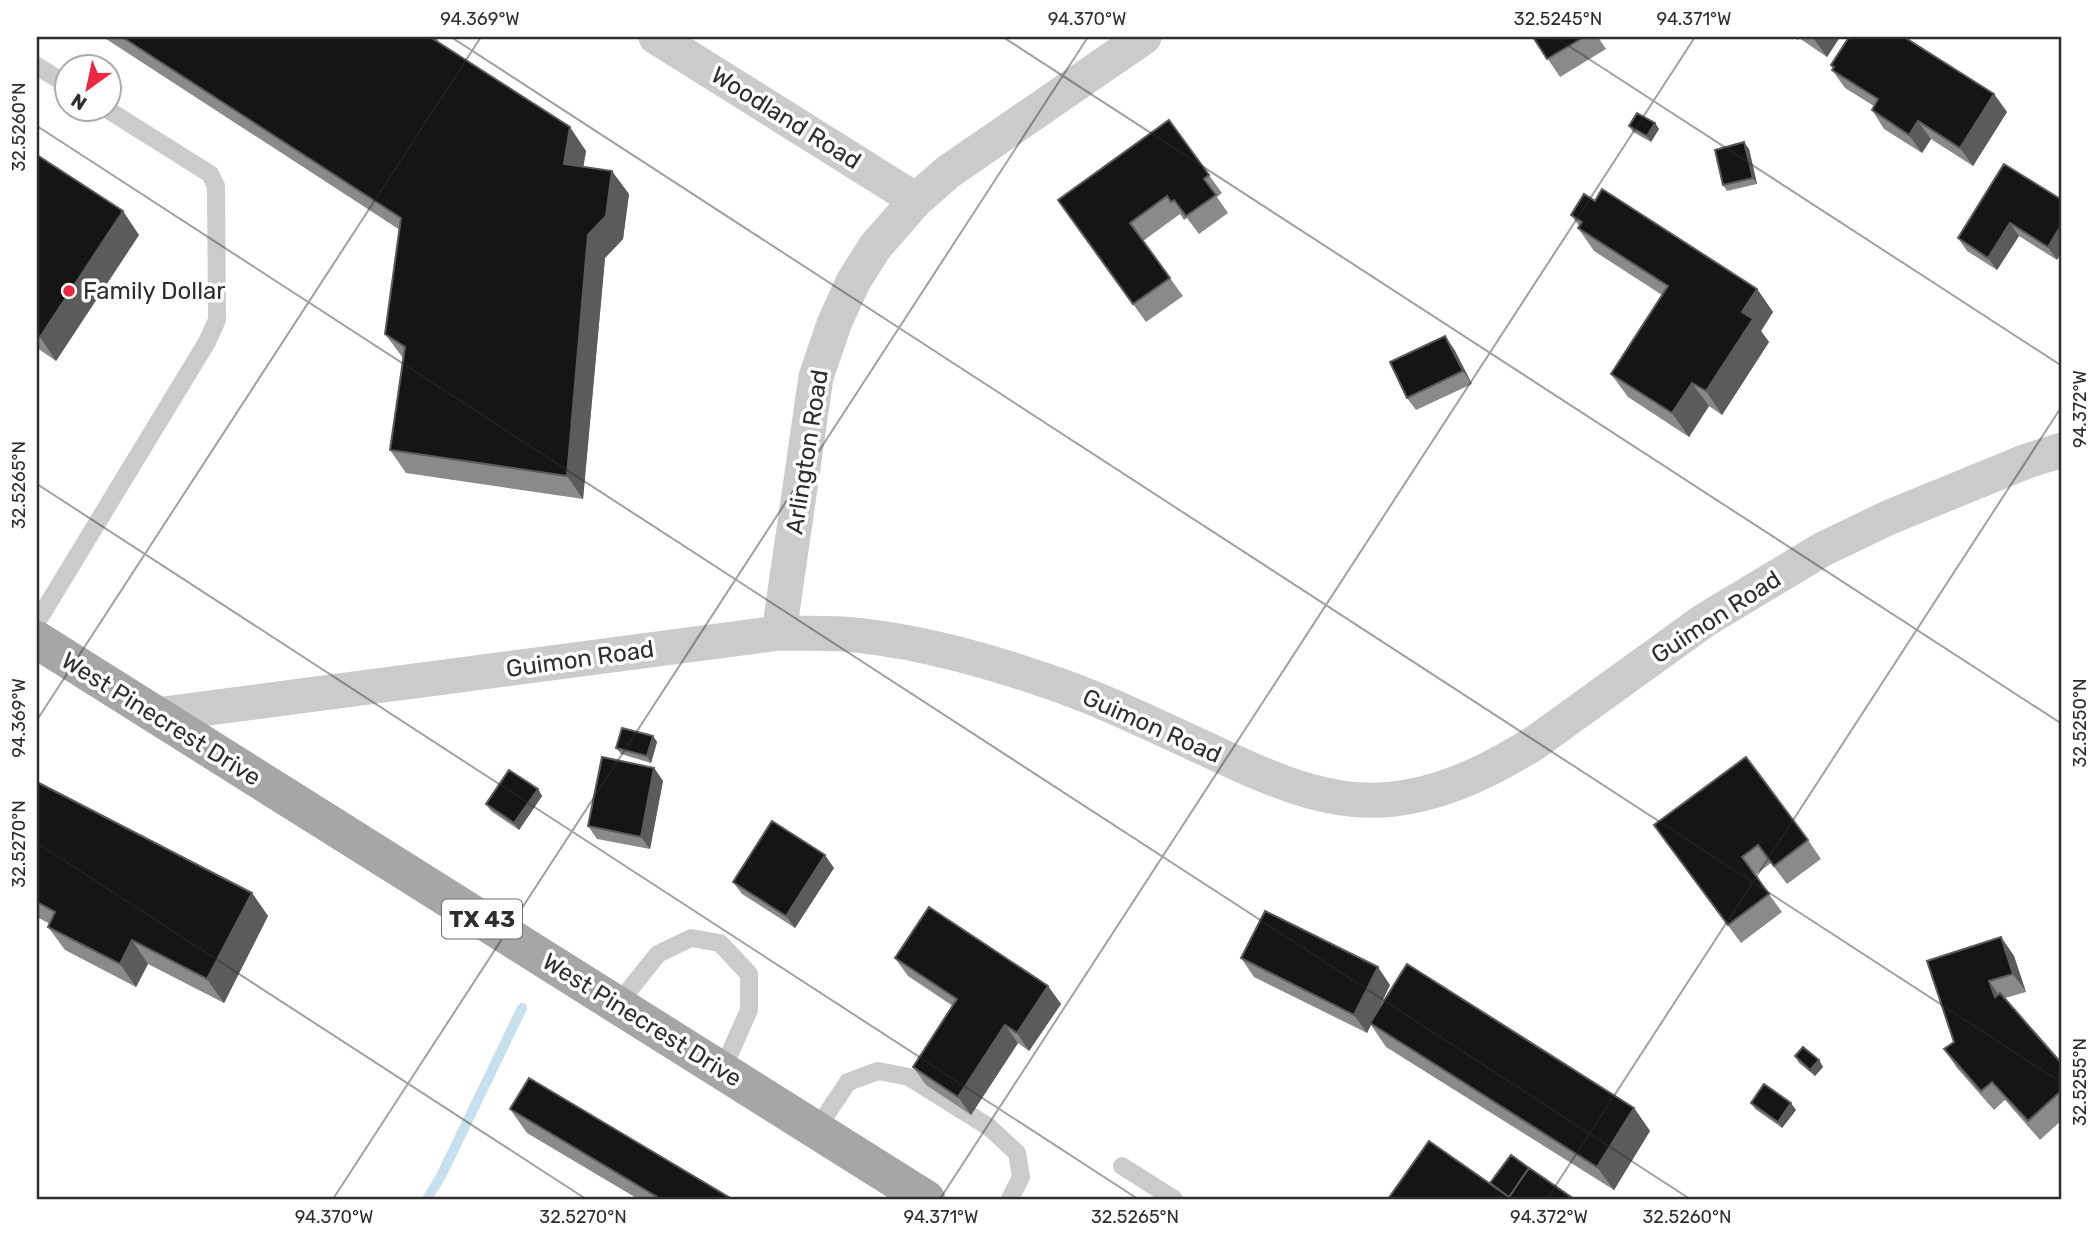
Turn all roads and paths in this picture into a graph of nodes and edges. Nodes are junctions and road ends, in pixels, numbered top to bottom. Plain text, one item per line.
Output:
1 (656, 37) edge
2 (1144, 37) edge
3 (37, 66) edge
4 (52, 75) edge
5 (122, 119) edge
6 (916, 200) junction
7 (2062, 450) edge
8 (37, 622) edge
9 (779, 633) junction
10 (37, 640) edge
11 (156, 715) junction
12 (617, 1004) junction
13 (722, 1071) junction
14 (816, 1130) junction
15 (1122, 1166) dead end
16 (926, 1199) edge
17 (1010, 1199) edge
18 (1174, 1199) edge

1 - 6 street, Woodland Road
2 - 6 street, Arlington Road
3 - 4 lane
5 - 8 lane
6 - 9 street, Arlington Road
7 - 9 street, Guimon Road
9 - 11 street, Guimon Road
10 - 11 main road, West Pinecrest Drive / TX 43
11 - 12 main road, West Pinecrest Drive / TX 43
12 - 13 main road, West Pinecrest Drive / TX 43
12 - 13 lane
13 - 14 main road, West Pinecrest Drive / TX 43
14 - 16 main road, West Pinecrest Drive / TX 43
14 - 17 lane
15 - 18 lane

